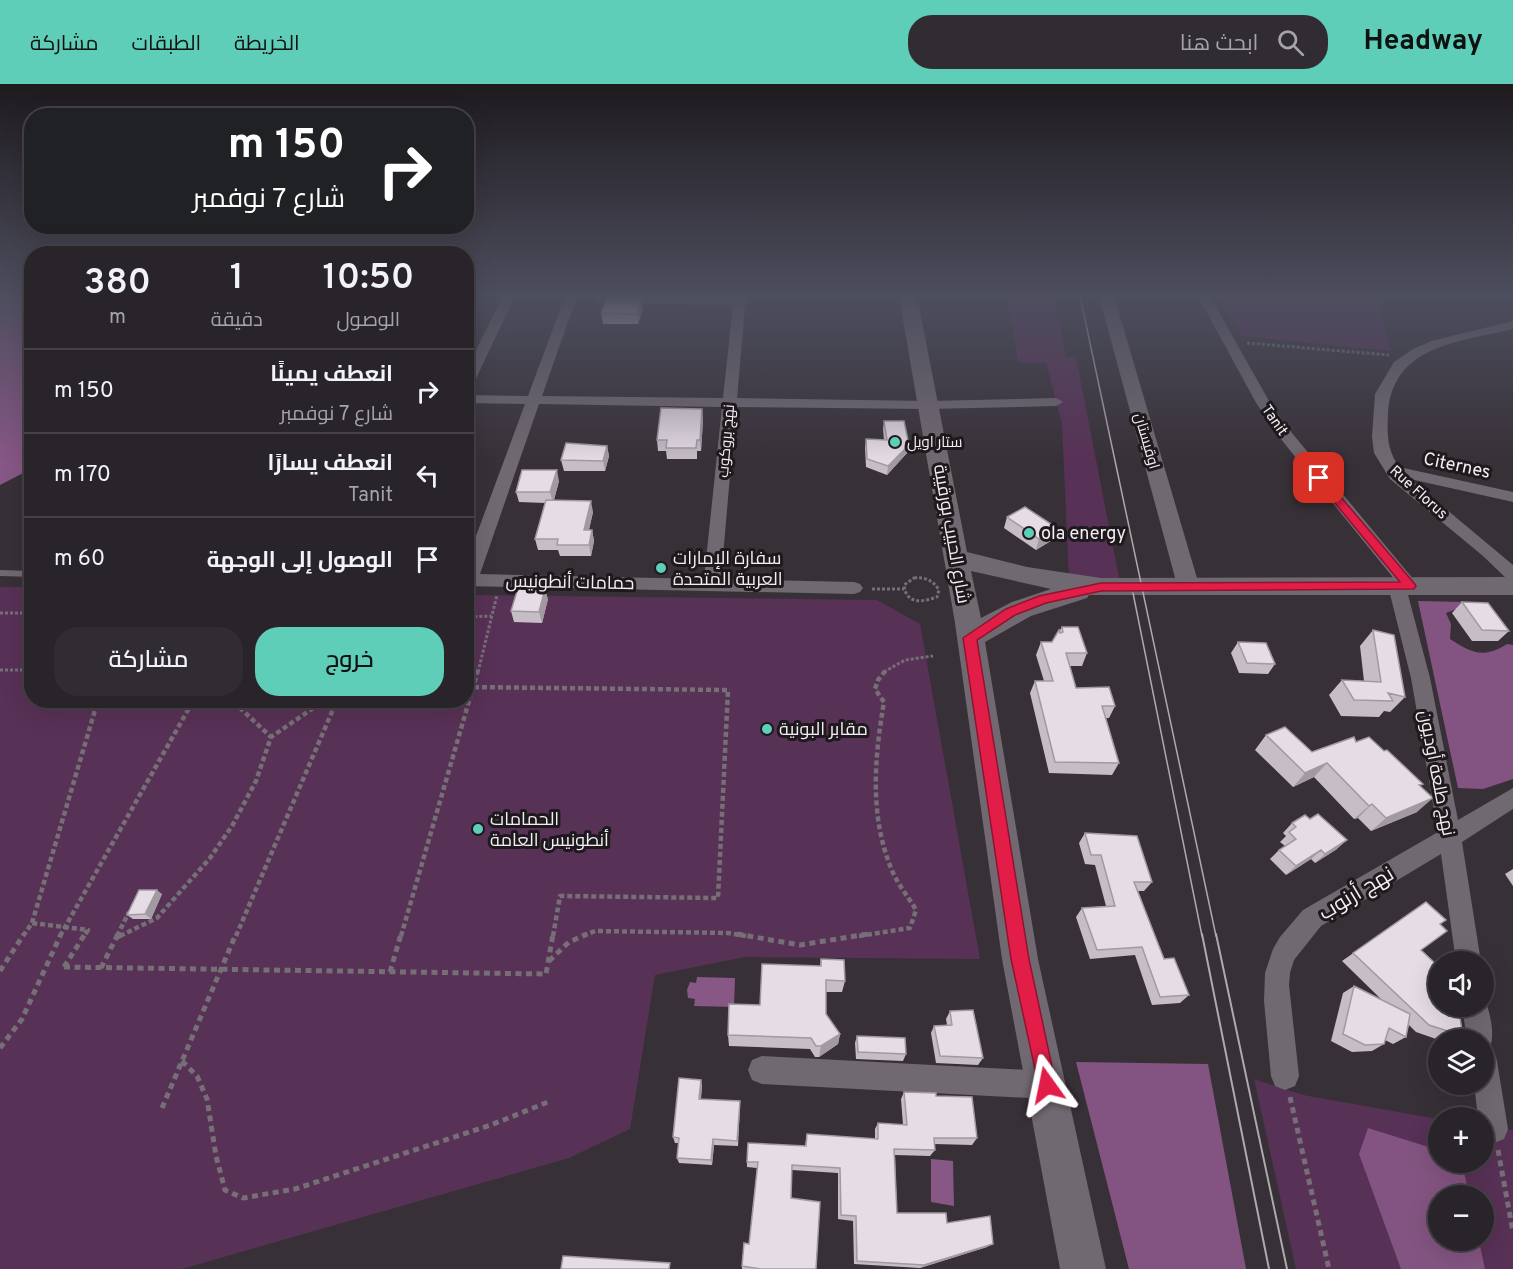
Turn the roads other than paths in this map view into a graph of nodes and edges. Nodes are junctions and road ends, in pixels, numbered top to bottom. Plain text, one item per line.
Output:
1 (482, 351) edge
2 (551, 351) edge
3 (734, 351) edge
4 (919, 351) edge
5 (1122, 351) edge
6 (1234, 351) edge
7 (1421, 351) edge
8 (474, 368) edge
9 (474, 399) edge
10 (533, 399) junction
11 (1056, 402) dead end
12 (729, 403) junction
13 (929, 405) junction
14 (1392, 471) junction
15 (1513, 497) edge
16 (956, 557) junction
17 (474, 563) edge
18 (0, 573) edge
19 (24, 574) edge
20 (1513, 575) edge
21 (474, 580) edge
22 (712, 585) junction
23 (1188, 585) junction
24 (1403, 586) junction
25 (1513, 586) edge
26 (1101, 587) junction
27 (854, 588) road end
28 (970, 638) junction
29 (1513, 797) edge
30 (1450, 837) junction
31 (1467, 951) edge
32 (762, 1070) dead end
33 (1285, 1076) road end
34 (1047, 1085) junction
35 (1078, 1268) edge

1 - 8 street
2 - 10 street
3 - 12 street, نهج بروكوب
4 - 13 main road, شارع الحبيب بورقيبة
5 - 23 street, اوقيستان
6 - 24 street, Tanit
7 - 14 street, Rue Florus
9 - 10 street
10 - 12 street
10 - 17 street
11 - 13 street
12 - 13 street
12 - 22 street, نهج بروكوب
13 - 16 main road, شارع الحبيب بورقيبة
14 - 15 street, Citernes
14 - 20 street, Rue Florus
16 - 26 main road
16 - 28 main road, شارع الحبيب بورقيبة
18 - 19 lane
21 - 22 street, حمامات أنطونيس
22 - 27 street, حمامات أنطونيس
23 - 24 main road
23 - 26 main road
24 - 25 main road
24 - 30 street, نهج طلعة أوديون
26 - 28 main road
28 - 34 main road, شارع الحبيب بورقيبة
29 - 30 street, نهج أرنوب
30 - 31 street, نهج طلعة أوديون
30 - 33 street, نهج أرنوب
32 - 34 street
34 - 35 main road, شارع الحبيب بورقيبة

